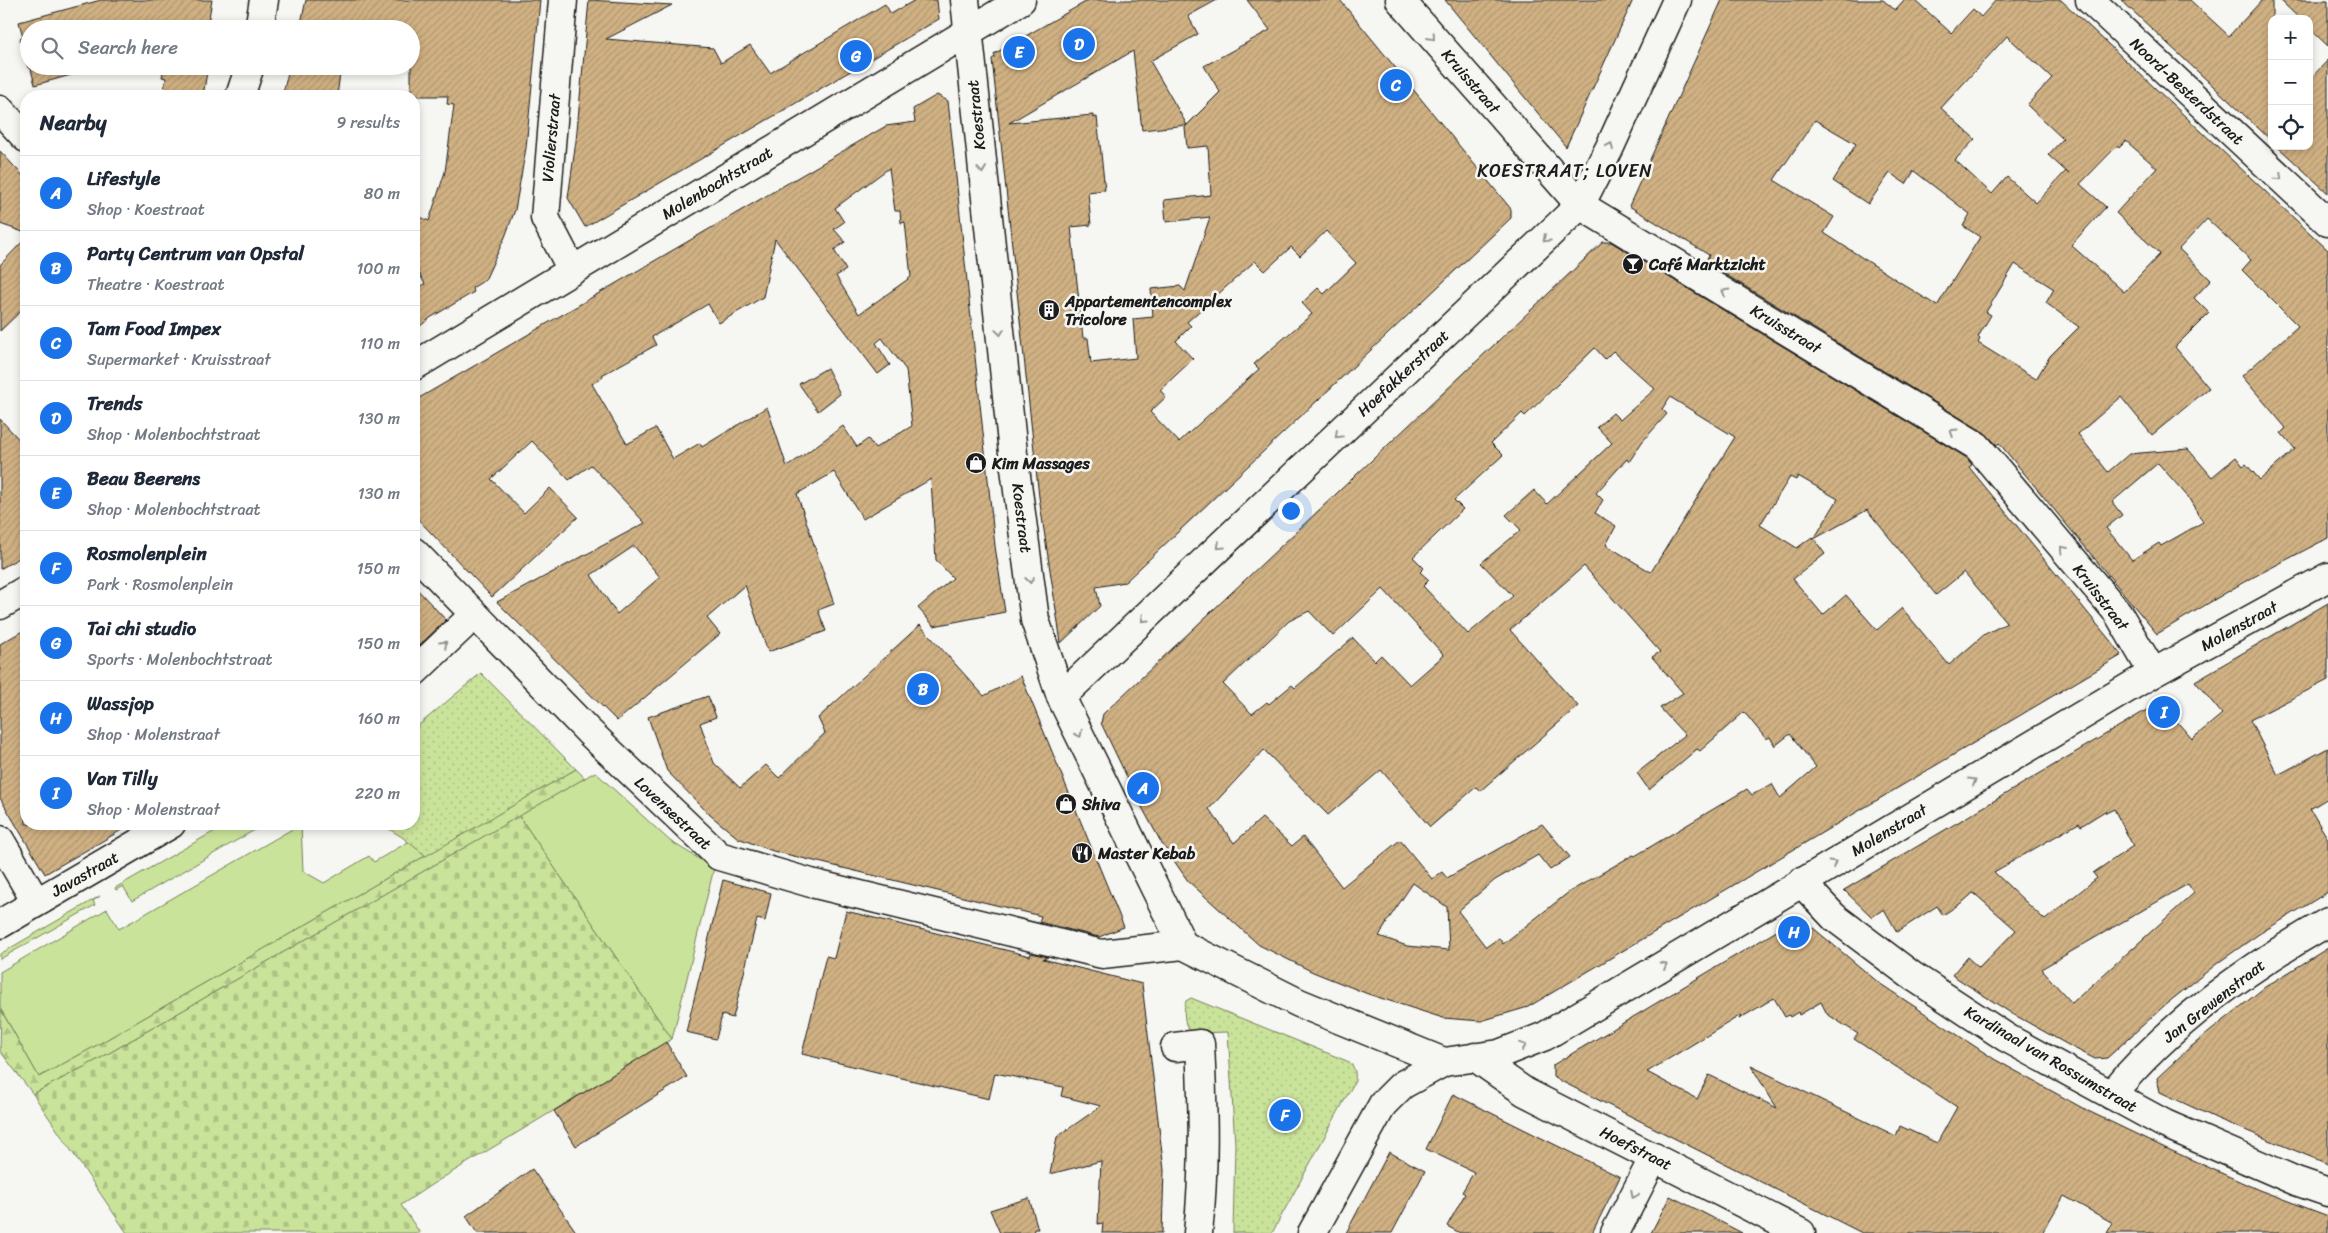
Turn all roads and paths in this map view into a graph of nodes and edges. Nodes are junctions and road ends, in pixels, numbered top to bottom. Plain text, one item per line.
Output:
1 (264, 0) edge
2 (562, 0) edge
3 (964, 0) edge
4 (1021, 0) edge
5 (1400, 0) edge
6 (1677, 0) edge
7 (2090, 0) edge
8 (261, 20) edge
9 (967, 32) junction
10 (247, 75) edge
11 (242, 90) edge
12 (0, 110) edge
13 (20, 132) edge
14 (1580, 205) junction
15 (2328, 222) edge
16 (572, 270) junction
17 (420, 362) edge
18 (420, 558) edge
19 (2328, 577) edge
20 (20, 593) edge
21 (0, 605) edge
22 (474, 615) junction
23 (420, 666) edge
24 (2153, 674) junction
25 (1061, 697) junction
26 (161, 830) edge
27 (0, 840) edge
28 (1801, 882) junction
29 (36, 902) junction
30 (2328, 922) edge
31 (0, 924) edge
32 (1183, 945) junction
33 (1175, 1047) dead end
34 (1476, 1057) junction
35 (1444, 1062) junction
36 (2111, 1094) junction
37 (1654, 1157) junction
38 (2328, 1192) edge
39 (1198, 1233) edge
40 (1312, 1233) edge
41 (1615, 1233) edge
42 (1801, 1233) edge

1 - 8 street
2 - 16 street, Violierstraat
3 - 9 street, Koestraat
4 - 9 street, Molenbochtstraat
5 -> 14 street, Kruisstraat
14 -> 6 street, Hoefakkerstraat
7 -> 15 street, Noord-Besterdstraat
9 - 16 street, Molenbochtstraat
9 -> 25 street, Koestraat
10 - 11 street
12 - 13 street
24 -> 14 street, Kruisstraat
14 -> 25 street, Hoefakkerstraat
16 - 17 street, Molenbochtstraat
18 - 22 street, Lovensestraat
19 - 24 street, Molenstraat
20 - 21 street
23 -> 22 street
22 - 32 street, Lovensestraat
28 -> 24 street, Molenstraat
25 -> 32 street, Koestraat
26 - 29 street, Javastraat
27 - 29 street
34 -> 28 street, Molenstraat
28 - 36 street, Kardinaal van Rossumstraat
29 - 31 street, Javastraat
30 - 36 street, Jan Grewenstraat
32 - 35 street
33 - 39 street
34 - 35 street, Molenstraat
34 - 37 street, Hoefstraat
35 - 40 street
36 - 38 street, Kardinaal van Rossumstraat
37 -> 41 street
37 - 42 street, Hoefstraat

